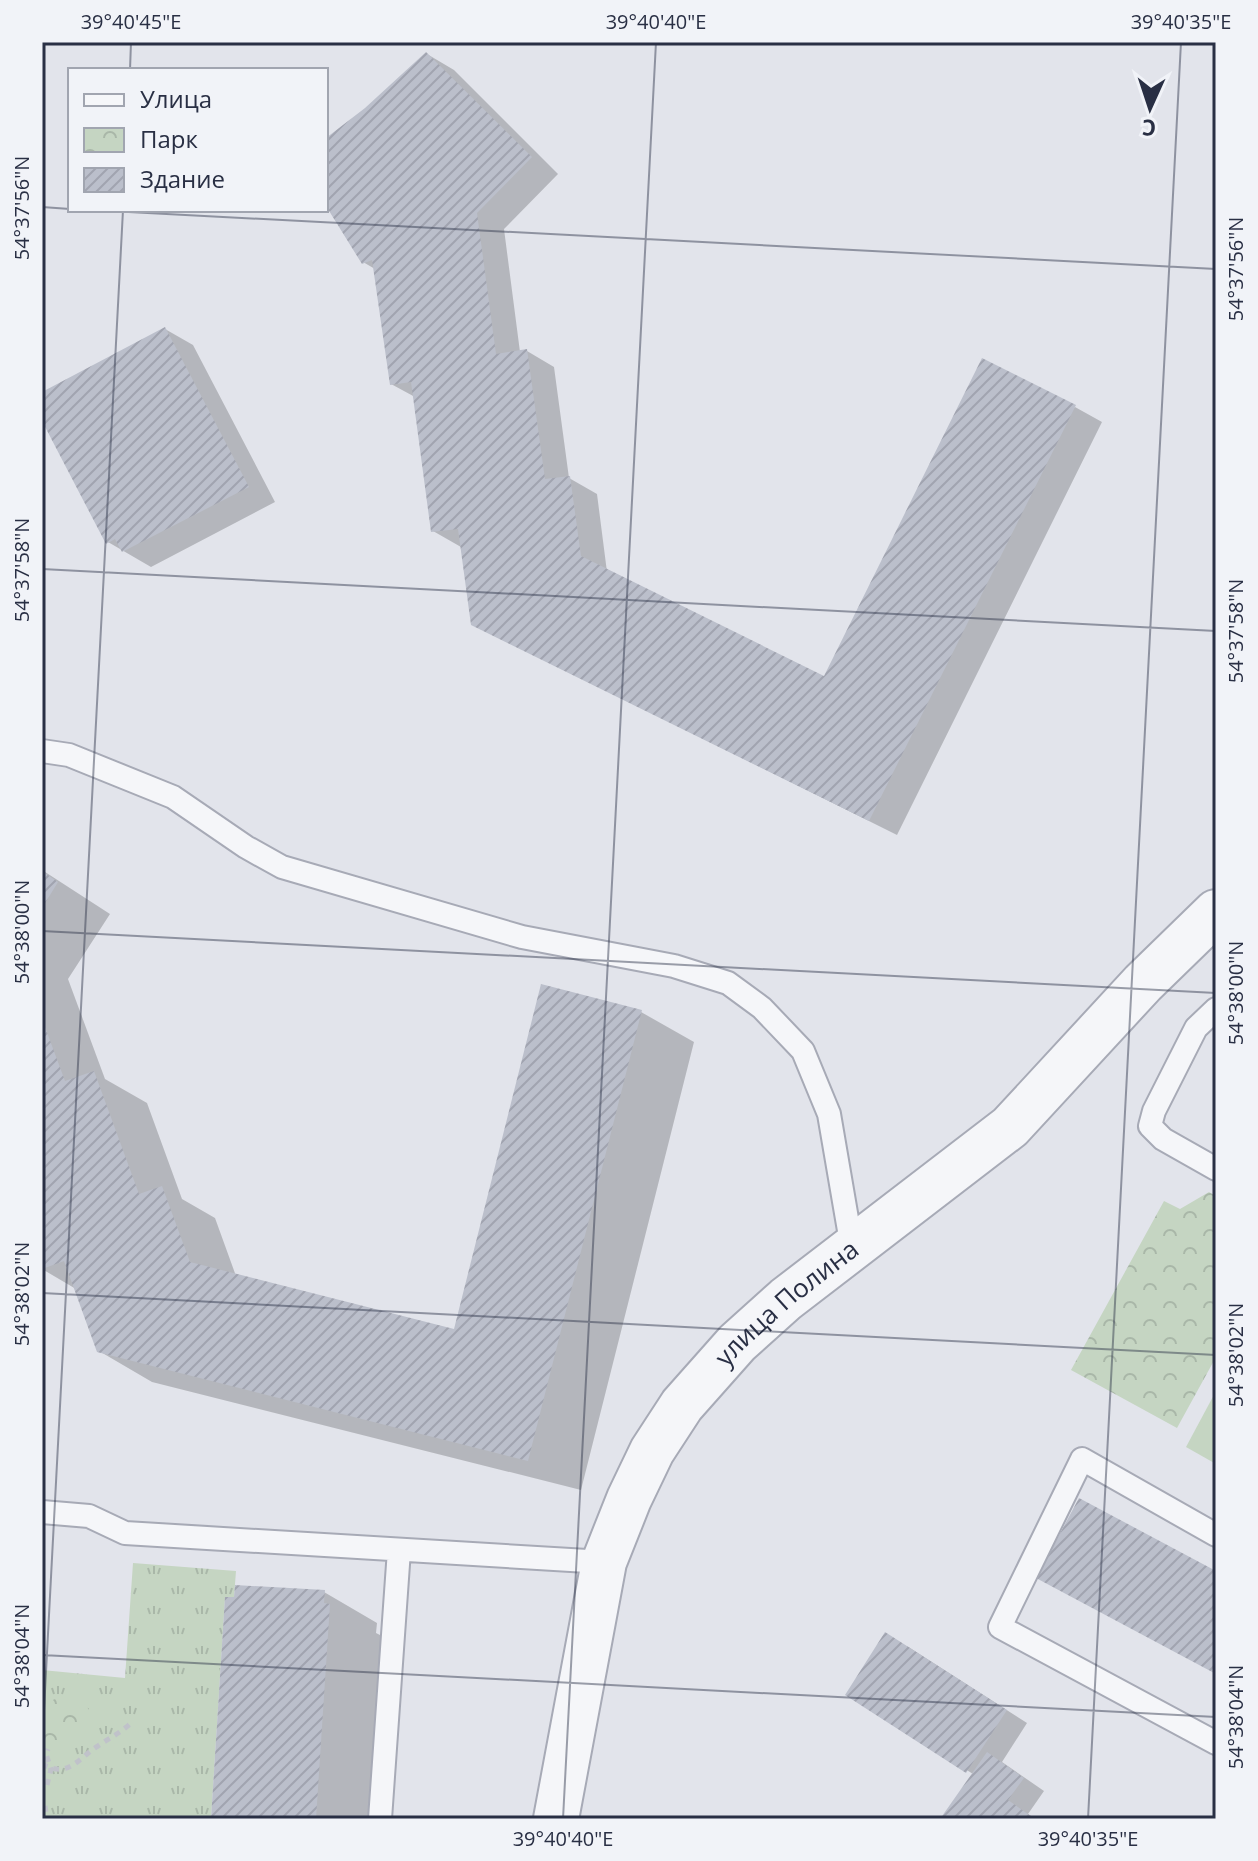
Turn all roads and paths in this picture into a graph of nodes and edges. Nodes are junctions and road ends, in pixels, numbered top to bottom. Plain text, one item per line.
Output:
1 (42, 751) edge
2 (1216, 912) edge
3 (1216, 1009) edge
4 (1216, 1169) edge
5 (852, 1248) junction
6 (42, 1512) edge
7 (1216, 1535) edge
8 (399, 1550) junction
9 (604, 1562) junction
10 (130, 1724) dead end
11 (1216, 1743) edge
12 (48, 1749) dead end
13 (42, 1764) edge
14 (51, 1769) junction
15 (47, 1785) dead end
16 (45, 1806) dead end
17 (47, 1819) edge
18 (380, 1819) edge
19 (556, 1819) edge

1 - 5 lane
2 - 5 street, улица Полина
3 - 4 lane
5 - 9 street, улица Полина
6 - 8 lane
7 - 11 lane
8 - 9 lane
8 - 18 lane
9 - 19 street, улица Полина
10 - 14 path
12 - 14 path
13 - 14 path
14 - 15 path
16 - 17 path

